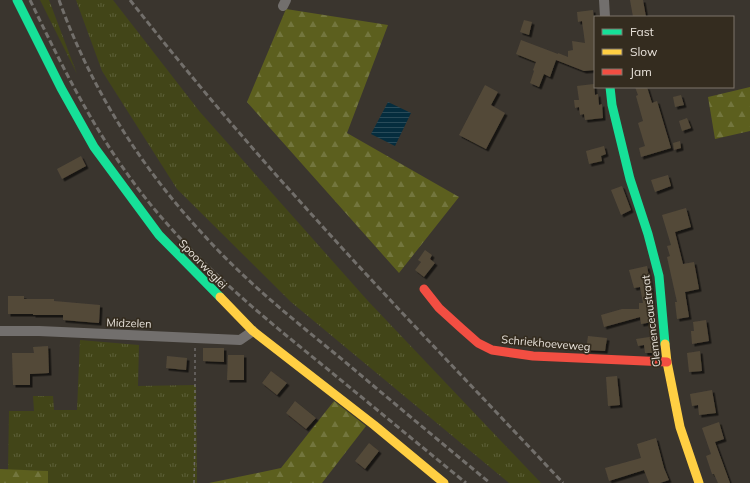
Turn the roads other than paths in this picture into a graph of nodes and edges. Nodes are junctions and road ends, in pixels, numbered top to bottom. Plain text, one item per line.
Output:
1 (17, 0) edge
2 (604, 0) edge
3 (605, 16) edge
4 (610, 88) edge
5 (424, 289) dead end
6 (0, 331) edge
7 (254, 331) junction
8 (667, 362) junction
9 (444, 483) edge
10 (700, 483) edge

1 - 7 street, Spoorweglei
2 - 3 street
4 - 8 street, Clemenceaustraat
5 - 8 street, Schriekhoeveweg
6 - 7 street, Midzelen
7 - 9 street, Spoorweglei
8 - 10 street, Clemenceaustraat

